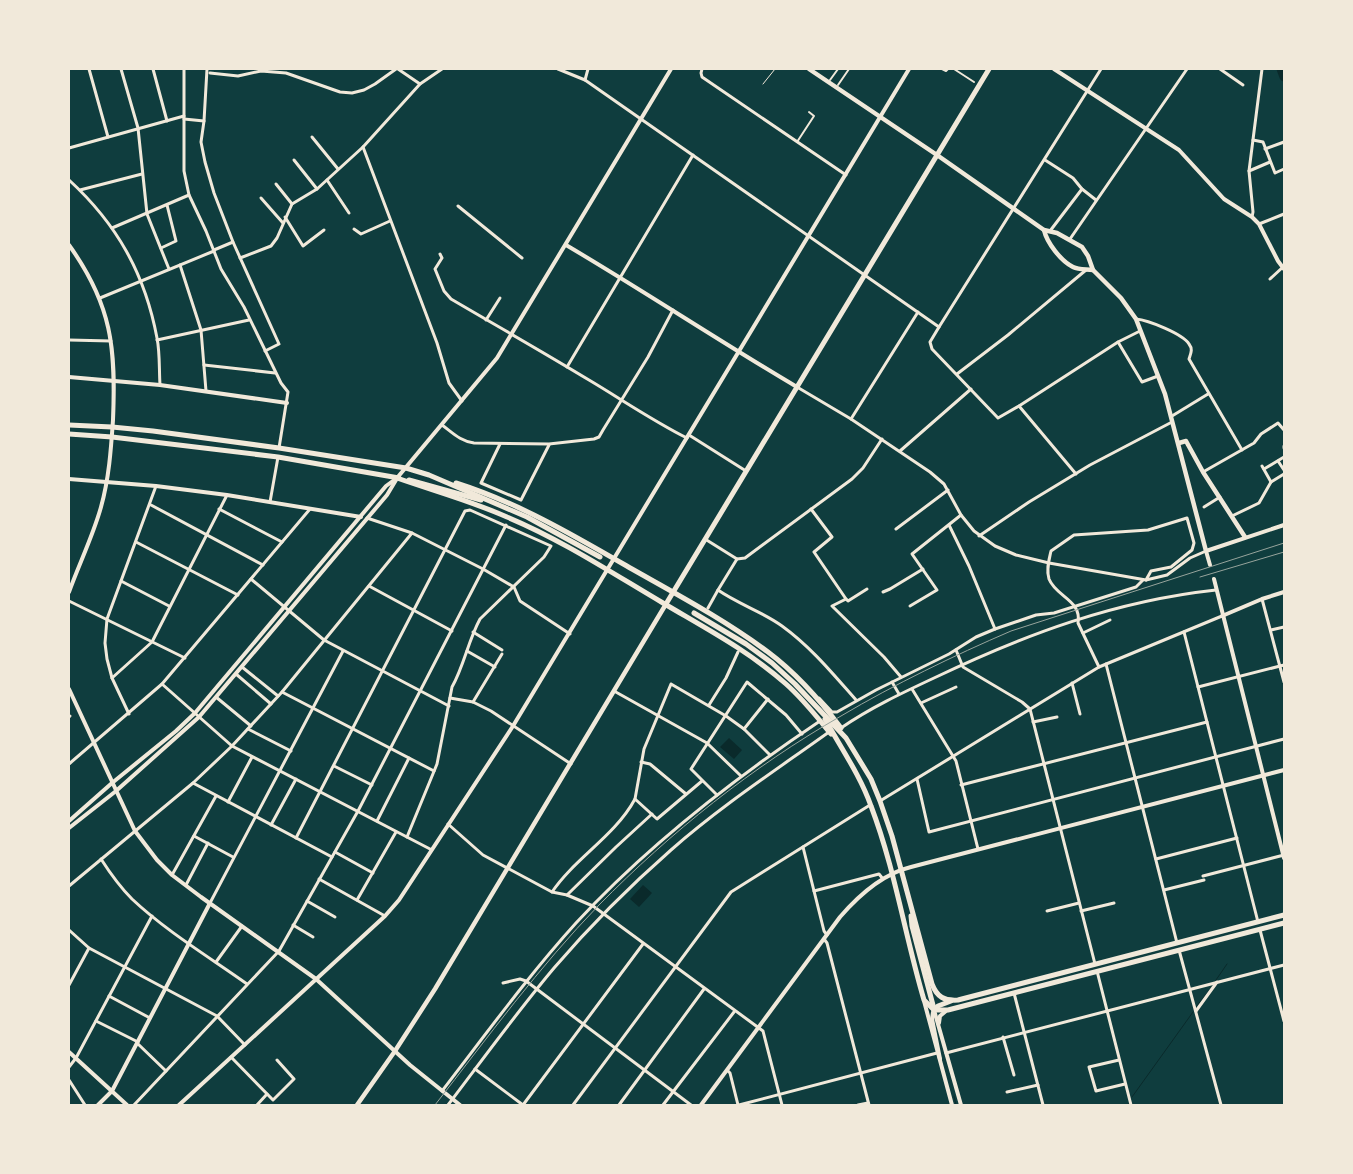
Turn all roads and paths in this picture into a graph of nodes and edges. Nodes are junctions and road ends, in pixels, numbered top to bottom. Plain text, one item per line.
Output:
1 (89, 69) edge
2 (121, 69) edge
3 (153, 69) edge
4 (184, 69) edge
5 (207, 69) edge
6 (397, 69) edge
7 (442, 69) edge
8 (558, 69) edge
9 (588, 69) edge
10 (671, 69) edge
11 (702, 69) edge
12 (775, 69) edge
13 (809, 69) edge
14 (838, 69) edge
15 (849, 69) edge
16 (909, 69) edge
17 (942, 69) edge
18 (948, 69) edge
19 (954, 69) edge
20 (989, 69) edge
21 (1054, 69) edge
22 (1101, 69) edge
23 (1187, 69) edge
24 (1220, 69) edge
25 (1262, 69) edge
26 (272, 70) edge
27 (286, 71) edge
28 (210, 73) dead end
29 (585, 80) junction
30 (830, 80) dead end
31 (974, 82) dead end
32 (420, 84) junction
33 (763, 84) dead end
34 (838, 85) dead end
35 (1243, 85) dead end
36 (1088, 90) junction
37 (809, 112) dead end
38 (881, 116) junction
39 (184, 117) junction
40 (640, 118) junction
41 (168, 121) junction
42 (204, 121) junction
43 (138, 128) junction
44 (1145, 128) junction
45 (108, 137) junction
46 (312, 137) dead end
47 (1253, 140) junction
48 (797, 142) junction
49 (1284, 142) edge
50 (363, 147) junction
51 (69, 148) edge
52 (1265, 149) junction
53 (693, 154) junction
54 (937, 154) junction
55 (294, 160) dead end
56 (1045, 160) junction
57 (1270, 162) junction
58 (338, 169) junction
59 (1284, 169) edge
60 (1249, 171) junction
61 (142, 174) junction
62 (846, 175) junction
63 (69, 180) edge
64 (327, 180) junction
65 (276, 184) dead end
66 (317, 189) junction
67 (1082, 189) junction
68 (80, 190) junction
69 (189, 195) junction
70 (261, 198) dead end
71 (1096, 200) junction
72 (292, 204) junction
73 (167, 205) junction
74 (458, 206) dead end
75 (1014, 209) junction
76 (349, 213) dead end
77 (147, 214) junction
78 (1284, 214) edge
79 (286, 217) junction
80 (1252, 217) junction
81 (390, 221) junction
82 (282, 223) junction
83 (1259, 224) junction
84 (112, 228) junction
85 (354, 229) dead end
86 (324, 230) dead end
87 (1047, 231) junction
88 (808, 237) junction
89 (1070, 239) junction
90 (233, 242) junction
91 (69, 245) edge
92 (566, 245) junction
93 (161, 248) junction
94 (214, 251) junction
95 (440, 254) dead end
96 (240, 258) junction
97 (522, 258) dead end
98 (180, 265) junction
99 (1283, 268) edge
100 (169, 269) junction
101 (1086, 269) junction
102 (1092, 270) junction
103 (864, 275) junction
104 (621, 278) junction
105 (1270, 279) dead end
106 (140, 281) junction
107 (100, 298) junction
108 (500, 298) dead end
109 (673, 310) junction
110 (918, 312) junction
111 (1136, 319) junction
112 (249, 320) junction
113 (486, 320) junction
114 (939, 327) junction
115 (201, 330) junction
116 (1141, 331) junction
117 (512, 335) junction
118 (69, 340) edge
119 (157, 340) junction
120 (111, 341) junction
121 (1118, 342) junction
122 (265, 351) junction
123 (738, 353) junction
124 (204, 365) junction
125 (567, 367) junction
126 (276, 373) junction
127 (957, 374) junction
128 (1158, 376) junction
129 (69, 377) edge
130 (115, 381) junction
131 (160, 384) junction
132 (797, 387) junction
133 (971, 389) junction
134 (206, 390) junction
135 (1208, 394) junction
136 (621, 399) junction
137 (462, 401) junction
138 (287, 403) junction
139 (1019, 406) junction
140 (1172, 418) junction
141 (851, 419) junction
142 (69, 425) edge
143 (442, 425) junction
144 (112, 427) junction
145 (1284, 430) edge
146 (69, 434) edge
147 (112, 437) junction
148 (688, 437) junction
149 (882, 439) junction
150 (1179, 443) junction
151 (500, 444) junction
152 (549, 444) junction
153 (279, 448) junction
154 (1242, 450) junction
155 (900, 451) junction
156 (278, 457) junction
157 (1284, 457) edge
158 (1278, 461) junction
159 (406, 468) junction
160 (1284, 470) edge
161 (746, 471) junction
162 (1204, 472) junction
163 (1076, 474) junction
164 (1284, 474) edge
165 (429, 475) junction
166 (397, 478) junction
167 (69, 479) edge
168 (107, 482) junction
169 (1272, 482) junction
170 (156, 486) junction
171 (948, 490) junction
172 (227, 496) junction
173 (1220, 497) junction
174 (270, 502) junction
175 (151, 505) junction
176 (498, 505) junction
177 (1204, 506) dead end
178 (220, 509) junction
179 (310, 509) junction
180 (811, 509) junction
181 (961, 515) junction
182 (1232, 516) junction
183 (360, 517) junction
184 (366, 518) junction
185 (506, 525) junction
186 (949, 525) junction
187 (1284, 525) edge
188 (896, 529) dead end
189 (412, 534) junction
190 (206, 535) junction
191 (979, 536) junction
192 (1246, 537) junction
193 (705, 539) junction
194 (136, 542) junction
195 (282, 542) junction
196 (445, 550) junction
197 (1206, 550) junction
198 (600, 557) dead end
199 (615, 558) junction
200 (737, 559) junction
201 (1049, 563) junction
202 (263, 565) junction
203 (1210, 565) dead end
204 (188, 569) junction
205 (483, 569) junction
206 (923, 569) junction
207 (608, 570) junction
208 (251, 579) junction
209 (1214, 579) dead end
210 (1144, 580) junction
211 (121, 581) junction
212 (369, 586) junction
213 (514, 587) junction
214 (868, 589) dead end
215 (718, 590) junction
216 (1216, 590) junction
217 (69, 592) edge
218 (673, 592) junction
219 (883, 592) dead end
220 (1284, 592) edge
221 (238, 595) junction
222 (846, 599) junction
223 (1262, 599) junction
224 (69, 601) edge
225 (666, 604) junction
226 (169, 606) junction
227 (910, 606) dead end
228 (1076, 606) junction
229 (285, 607) junction
230 (708, 608) dead end
231 (289, 611) junction
232 (414, 611) junction
233 (694, 613) dead end
234 (1222, 616) junction
235 (1079, 618) junction
236 (107, 619) junction
237 (1110, 620) dead end
238 (1284, 627) edge
239 (995, 629) junction
240 (1271, 630) junction
241 (452, 631) junction
242 (473, 632) junction
243 (1184, 632) junction
244 (1083, 633) junction
245 (570, 634) junction
246 (324, 640) junction
247 (152, 642) junction
248 (956, 650) junction
249 (343, 651) junction
250 (467, 651) junction
251 (738, 652) dead end
252 (185, 658) junction
253 (962, 664) junction
254 (1106, 664) junction
255 (1282, 665) edge
256 (242, 667) junction
257 (494, 667) junction
258 (1099, 667) junction
259 (382, 671) junction
260 (236, 674) junction
261 (1238, 677) junction
262 (112, 678) junction
263 (901, 678) junction
264 (892, 682) junction
265 (1284, 682) edge
266 (1072, 683) junction
267 (162, 684) junction
268 (956, 687) dead end
269 (1198, 687) junction
270 (912, 689) junction
271 (69, 690) edge
272 (420, 691) junction
273 (614, 691) junction
274 (282, 692) junction
275 (813, 693) junction
276 (899, 694) junction
277 (278, 696) junction
278 (216, 697) junction
279 (450, 698) junction
280 (768, 699) junction
281 (856, 700) junction
282 (473, 702) junction
283 (921, 703) junction
284 (271, 704) junction
285 (709, 705) junction
286 (449, 706) junction
287 (314, 708) junction
288 (1030, 709) junction
289 (821, 712) junction
290 (195, 713) junction
291 (129, 714) junction
292 (1080, 714) dead end
293 (657, 715) junction
294 (726, 716) junction
295 (1057, 716) dead end
296 (199, 717) junction
297 (820, 721) junction
298 (1033, 722) junction
299 (1208, 722) junction
300 (513, 726) junction
301 (250, 727) junction
302 (841, 728) junction
303 (352, 729) junction
304 (744, 729) junction
305 (829, 732) junction
306 (802, 734) junction
307 (846, 738) junction
308 (1284, 739) edge
309 (707, 743) junction
310 (1126, 743) junction
311 (93, 744) junction
312 (839, 745) junction
313 (232, 746) junction
314 (1256, 747) junction
315 (390, 749) junction
316 (291, 751) junction
317 (770, 755) junction
318 (953, 756) junction
319 (252, 757) junction
320 (1216, 757) junction
321 (409, 758) junction
322 (641, 762) junction
323 (69, 764) edge
324 (571, 764) junction
325 (1044, 764) junction
326 (334, 766) junction
327 (1284, 770) edge
328 (280, 771) junction
329 (434, 771) junction
330 (742, 776) junction
331 (1264, 776) junction
332 (1135, 778) junction
333 (296, 779) junction
334 (916, 779) junction
335 (703, 781) junction
336 (112, 783) junction
337 (193, 783) junction
338 (372, 785) junction
339 (961, 785) junction
340 (1224, 786) junction
341 (116, 791) junction
342 (320, 791) junction
343 (686, 794) junction
344 (717, 794) junction
345 (216, 796) junction
346 (635, 799) junction
347 (1053, 800) junction
348 (880, 801) junction
349 (228, 802) junction
350 (871, 805) junction
351 (1142, 807) junction
352 (358, 811) junction
353 (652, 814) junction
354 (256, 817) junction
355 (69, 821) edge
356 (377, 821) junction
357 (970, 821) junction
358 (448, 824) junction
359 (271, 825) junction
360 (69, 828) edge
361 (1060, 828) junction
362 (135, 831) junction
363 (396, 832) junction
364 (194, 836) junction
365 (407, 837) junction
366 (296, 838) junction
367 (1237, 838) junction
368 (208, 843) junction
369 (803, 848) junction
370 (978, 849) junction
371 (430, 850) junction
372 (335, 852) junction
373 (1284, 856) edge
374 (233, 857) junction
375 (332, 857) junction
376 (101, 859) junction
377 (1156, 859) junction
378 (1244, 865) junction
379 (508, 869) junction
380 (900, 870) junction
381 (373, 873) junction
382 (892, 873) junction
383 (172, 875) junction
384 (319, 879) junction
385 (883, 879) junction
386 (186, 885) junction
387 (69, 886) edge
388 (1164, 890) junction
389 (814, 891) junction
390 (552, 892) junction
391 (567, 895) junction
392 (358, 900) junction
393 (307, 901) junction
394 (210, 903) junction
395 (1079, 903) junction
396 (1114, 903) dead end
397 (909, 904) junction
398 (593, 906) junction
399 (1047, 911) dead end
400 (1081, 911) junction
401 (604, 914) junction
402 (1284, 915) edge
403 (152, 916) junction
404 (385, 916) junction
405 (335, 917) dead end
406 (1258, 922) junction
407 (1284, 923) edge
408 (293, 925) junction
409 (242, 926) junction
410 (1260, 929) junction
411 (69, 930) edge
412 (827, 935) junction
413 (313, 937) dead end
414 (824, 940) junction
415 (189, 943) junction
416 (1177, 943) junction
417 (643, 944) junction
418 (89, 948) junction
419 (1179, 950) junction
420 (279, 951) junction
421 (216, 962) junction
422 (1095, 964) junction
423 (1284, 965) edge
424 (125, 967) junction
425 (675, 968) junction
426 (1271, 968) junction
427 (1097, 971) junction
428 (316, 979) junction
429 (526, 982) junction
430 (1218, 982) junction
431 (503, 983) dead end
432 (247, 984) junction
433 (69, 985) edge
434 (165, 989) junction
435 (704, 989) junction
436 (536, 990) junction
437 (1190, 990) junction
438 (1014, 993) junction
439 (109, 996) junction
440 (924, 1000) junction
441 (958, 1000) junction
442 (934, 1010) junction
443 (948, 1010) junction
444 (1107, 1010) junction
445 (1196, 1010) junction
446 (734, 1012) junction
447 (217, 1016) junction
448 (150, 1018) junction
449 (96, 1021) junction
450 (1284, 1021) edge
451 (584, 1024) junction
452 (939, 1027) junction
453 (758, 1028) junction
454 (1024, 1032) junction
455 (1003, 1037) junction
456 (137, 1043) junction
457 (244, 1045) junction
458 (615, 1049) junction
459 (395, 1051) junction
460 (69, 1052) edge
461 (937, 1053) junction
462 (945, 1053) junction
463 (232, 1057) junction
464 (76, 1058) junction
465 (277, 1060) dead end
466 (1119, 1060) junction
467 (69, 1067) edge
468 (941, 1067) junction
469 (475, 1069) junction
470 (645, 1070) junction
471 (726, 1070) junction
472 (166, 1071) junction
473 (860, 1074) junction
474 (1014, 1075) dead end
475 (69, 1080) edge
476 (1125, 1084) junction
477 (1038, 1085) junction
478 (112, 1091) junction
479 (442, 1092) junction
480 (673, 1092) junction
481 (1007, 1092) dead end
482 (267, 1094) junction
483 (779, 1095) junction
484 (452, 1099) junction
485 (868, 1104) edge
486 (86, 1105) edge
487 (98, 1105) edge
488 (128, 1105) edge
489 (134, 1105) edge
490 (179, 1105) edge
491 (257, 1105) edge
492 (357, 1105) edge
493 (448, 1105) edge
494 (460, 1105) edge
495 (523, 1105) edge
496 (573, 1105) edge
497 (619, 1105) edge
498 (663, 1105) edge
499 (692, 1105) edge
500 (701, 1105) edge
501 (739, 1105) edge
502 (782, 1105) edge
503 (858, 1105) edge
504 (952, 1105) edge
505 (961, 1105) edge
506 (1043, 1105) edge
507 (1131, 1105) edge
508 (1221, 1105) edge

1 - 45 street
2 - 43 street
3 - 41 street
4 - 39 street
5 - 42 street
6 - 27 street
6 - 32 street
7 - 32 street
8 - 29 street
9 - 29 street
10 - 40 street
11 - 48 street
12 - 33 lane
13 - 38 main road
14 - 30 street
15 - 34 street
16 - 38 street
17 - 18 street
19 - 31 street
20 - 54 highway
21 - 36 street
22 - 36 street
23 - 44 street
24 - 35 street
25 - 47 street
26 - 27 street
26 - 28 street
29 - 40 street
32 - 50 street
36 - 44 street
36 - 56 street
37 - 48 street
38 - 54 main road
38 - 62 street
39 - 41 street
39 - 42 street
39 - 69 street
40 - 53 street
40 - 92 street
41 - 43 street
42 - 90 street
43 - 45 street
43 - 61 street
44 - 71 street
44 - 80 street
45 - 51 street
46 - 58 street
47 - 52 street
47 - 60 street
48 - 62 street
49 - 52 street
50 - 58 street
50 - 81 street
52 - 57 street
53 - 88 street
53 - 104 street
54 - 75 main road
54 - 103 highway
55 - 66 street
56 - 67 street
56 - 75 street
57 - 59 street
57 - 60 street
58 - 64 street
60 - 80 street
61 - 68 street
61 - 77 street
62 - 88 street
63 - 68 street
64 - 66 street
64 - 76 street
65 - 72 street
66 - 72 street
67 - 71 street
67 - 87 street
68 - 84 street
69 - 73 street
69 - 94 street
70 - 82 street
71 - 89 street
72 - 79 street
73 - 77 street
73 - 93 street
74 - 97 street
75 - 87 main road
75 - 114 street
77 - 84 street
77 - 93 street
78 - 83 street
79 - 82 street
79 - 86 street
80 - 83 street
81 - 85 street
81 - 137 street
82 - 96 street
83 - 99 street
84 - 106 street
87 - 89 main road
87 - 101 main road
88 - 103 street
88 - 123 street
89 - 102 main road
90 - 94 street
90 - 96 street
91 - 107 street
92 - 104 street
92 - 117 street
93 - 100 street
94 - 98 street
94 - 112 street
95 - 113 street
96 - 122 street
98 - 100 street
98 - 115 street
99 - 105 street
100 - 106 street
101 - 102 main road
101 - 127 street
102 - 111 main road
103 - 110 street
103 - 132 highway
104 - 109 street
104 - 125 street
106 - 107 street
106 - 119 street
107 - 120 street
108 - 113 street
109 - 123 street
109 - 136 street
110 - 114 street
110 - 141 street
111 - 116 main road
111 - 135 street
112 - 115 street
112 - 122 street
113 - 117 street
114 - 127 street
115 - 119 street
115 - 124 street
116 - 121 street
116 - 128 main road
117 - 125 street
117 - 137 street
118 - 120 street
119 - 131 street
120 - 130 street
121 - 128 street
121 - 139 street
122 - 126 street
123 - 132 street
123 - 148 street
124 - 126 street
124 - 134 street
125 - 136 street
126 - 138 street
127 - 133 street
128 - 140 main road
129 - 130 street
130 - 131 street
130 - 144 street
131 - 134 street
132 - 141 street
132 - 161 highway
133 - 139 street
133 - 155 street
134 - 138 street
135 - 140 street
135 - 154 street
136 - 148 street
136 - 152 street
137 - 143 street
138 - 153 street
139 - 163 street
140 - 150 main road
140 - 163 street
141 - 149 street
142 - 144 highway
143 - 151 street
143 - 159 street
144 - 147 street
144 - 153 highway
145 - 154 street
146 - 147 highway
147 - 156 highway
147 - 168 street
148 - 161 street
148 - 199 street
149 - 155 street
149 - 180 street
150 - 162 main road
150 - 197 main road
151 - 152 street
151 - 152 street
153 - 159 highway
154 - 162 street
155 - 171 street
156 - 166 highway
156 - 174 street
157 - 158 street
158 - 160 street
158 - 169 street
159 - 165 highway
159 - 166 street
161 - 193 highway
162 - 173 main road
163 - 191 street
164 - 169 street
165 - 176 highway
165 - 199 highway
166 - 176 highway
166 - 183 street
166 - 184 street
166 - 207 highway
167 - 168 street
168 - 170 street
168 - 217 street
169 - 182 street
170 - 172 street
170 - 175 street
171 - 181 street
171 - 188 street
172 - 174 street
172 - 178 street
173 - 177 street
173 - 182 main road
174 - 179 street
175 - 190 street
175 - 194 street
176 - 198 highway
178 - 190 street
178 - 195 street
179 - 183 street
179 - 195 street
180 - 200 street
180 - 222 street
181 - 186 street
181 - 191 street
182 - 192 main road
183 - 184 street
183 - 229 street
184 - 189 street
184 - 231 street
185 - 196 street
185 - 205 street
185 - 213 street
186 - 206 street
186 - 239 street
187 - 192 street
189 - 196 street
189 - 212 street
190 - 202 street
190 - 204 street
191 - 201 street
192 - 197 street
193 - 200 street
193 - 218 highway
194 - 204 street
194 - 211 street
195 - 202 street
196 - 205 street
196 - 232 street
197 - 203 street
197 - 210 street
199 - 207 street
199 - 218 highway
200 - 215 street
201 - 210 street
201 - 210 street
201 - 228 street
202 - 208 street
204 - 221 street
204 - 226 street
205 - 213 street
205 - 241 street
206 - 219 street
206 - 227 street
207 - 225 highway
207 - 245 street
208 - 221 street
208 - 229 street
209 - 216 street
210 - 228 street
211 - 226 street
211 - 236 street
212 - 232 street
212 - 246 street
213 - 242 street
213 - 245 street
214 - 222 street
215 - 230 street
215 - 281 street
216 - 234 street
216 - 235 street
218 - 225 highway
218 - 275 highway
220 - 223 street
221 - 252 street
222 - 263 street
223 - 234 street
223 - 240 street
224 - 236 street
225 - 273 main road
225 - 297 highway
226 - 247 street
228 - 235 street
228 - 239 street
229 - 231 street
229 - 290 street
231 - 246 street
231 - 256 street
232 - 241 street
232 - 259 street
233 - 289 highway
234 - 243 street
234 - 261 street
235 - 244 street
235 - 253 street
236 - 247 street
236 - 262 street
237 - 244 street
238 - 240 street
239 - 248 street
240 - 255 street
241 - 272 street
242 - 250 street
242 - 257 street
243 - 254 street
243 - 269 street
244 - 258 street
245 - 300 street
246 - 249 street
246 - 274 street
247 - 252 street
247 - 262 street
248 - 253 street
248 - 263 street
249 - 259 street
249 - 287 street
250 - 257 street
250 - 279 street
251 - 285 street
252 - 267 street
253 - 270 street
253 - 288 street
254 - 258 street
254 - 310 street
255 - 261 street
255 - 265 street
256 - 260 street
256 - 277 street
257 - 282 street
258 - 266 street
259 - 272 street
259 - 303 street
260 - 278 street
260 - 284 street
261 - 269 street
261 - 314 street
262 - 291 street
263 - 264 street
264 - 276 street
264 - 281 street
266 - 288 street
266 - 292 street
267 - 290 street
267 - 291 street
268 - 283 street
269 - 299 street
270 - 276 street
270 - 283 street
271 - 311 street
272 - 286 street
272 - 315 street
273 - 293 street
273 - 324 main road
274 - 277 street
274 - 287 street
275 - 281 street
275 - 302 highway
276 - 302 street
277 - 284 street
278 - 296 street
278 - 301 street
279 - 282 street
279 - 286 street
280 - 294 street
280 - 304 street
280 - 306 street
282 - 300 street
283 - 318 street
284 - 301 street
285 - 293 street
285 - 294 street
286 - 329 street
287 - 303 street
287 - 316 street
288 - 298 street
288 - 318 street
289 - 307 highway
289 - 312 highway
290 - 296 street
290 - 336 street
291 - 311 street
293 - 309 street
293 - 322 street
294 - 304 street
294 - 309 street
295 - 298 street
296 - 313 street
296 - 341 street
297 - 305 highway
297 - 306 street
298 - 325 street
299 - 310 street
299 - 320 street
300 - 324 street
300 - 358 street
301 - 313 street
301 - 316 street
302 - 307 highway
303 - 315 street
303 - 326 street
304 - 317 street
305 - 312 highway
305 - 401 street
306 - 317 street
307 - 348 highway
308 - 314 street
309 - 330 street
309 - 335 street
310 - 325 street
310 - 332 street
311 - 323 street
311 - 336 street
312 - 350 highway
313 - 319 street
313 - 337 street
314 - 320 street
314 - 331 street
315 - 321 street
315 - 338 street
316 - 328 street
317 - 330 street
318 - 334 street
318 - 339 street
319 - 328 street
319 - 349 street
320 - 332 street
320 - 340 street
321 - 329 street
321 - 356 street
322 - 343 street
322 - 346 street
324 - 379 main road
325 - 339 street
325 - 347 street
326 - 338 street
326 - 342 street
327 - 331 street
328 - 333 street
328 - 354 street
329 - 365 street
330 - 344 street
331 - 340 street
331 - 373 street
332 - 347 street
332 - 351 street
333 - 342 street
333 - 359 street
334 - 348 street
334 - 357 street
335 - 343 street
335 - 344 street
336 - 341 street
336 - 355 street
337 - 345 street
337 - 362 street
338 - 352 street
339 - 357 street
340 - 351 street
340 - 367 street
341 - 360 street
341 - 362 street
342 - 352 street
342 - 366 street
343 - 353 street
344 - 398 street
345 - 349 street
345 - 364 street
346 - 353 street
346 - 390 street
347 - 357 street
347 - 361 street
348 - 380 highway
349 - 354 street
350 - 369 street
350 - 382 highway
351 - 361 street
351 - 377 street
352 - 356 street
352 - 372 street
353 - 391 street
354 - 359 street
354 - 374 street
356 - 363 street
357 - 370 street
358 - 371 street
358 - 379 street
359 - 366 street
361 - 370 street
361 - 395 street
362 - 376 street
362 - 383 street
363 - 365 street
363 - 381 street
364 - 368 street
364 - 383 street
365 - 371 street
366 - 375 street
367 - 377 street
367 - 378 street
368 - 374 street
368 - 386 street
369 - 389 street
369 - 425 street
370 - 380 street
371 - 404 street
372 - 375 street
372 - 381 street
373 - 378 street
374 - 394 street
375 - 384 street
376 - 387 street
376 - 403 street
377 - 388 street
378 - 388 street
378 - 406 street
379 - 390 street
379 - 459 main road
380 - 382 street
380 - 397 highway
381 - 392 street
382 - 385 street
382 - 440 highway
383 - 386 street
384 - 392 street
384 - 393 street
385 - 389 street
385 - 412 street
386 - 394 street
388 - 416 street
389 - 412 street
390 - 391 street
391 - 398 street
392 - 404 street
393 - 405 street
393 - 408 street
394 - 409 street
394 - 415 street
395 - 399 street
395 - 400 street
396 - 400 street
397 - 441 highway
397 - 442 highway
398 - 401 street
398 - 429 street
400 - 422 street
401 - 417 street
401 - 436 street
402 - 406 highway
403 - 415 street
403 - 424 street
404 - 428 street
406 - 416 highway
407 - 410 highway
408 - 413 street
408 - 420 street
409 - 420 street
409 - 421 street
410 - 419 highway
410 - 426 street
411 - 418 street
412 - 414 street
414 - 453 street
414 - 473 street
415 - 421 street
415 - 434 street
416 - 422 highway
417 - 425 street
417 - 451 street
418 - 424 street
418 - 433 street
419 - 427 highway
419 - 437 street
420 - 428 street
420 - 432 street
421 - 432 street
422 - 441 highway
423 - 426 street
424 - 434 street
424 - 439 street
425 - 435 street
425 - 458 street
426 - 430 street
426 - 450 street
427 - 438 highway
427 - 444 street
428 - 457 street
428 - 459 street
429 - 431 street
429 - 436 street
429 - 479 street
430 - 437 street
430 - 445 street
432 - 447 street
434 - 447 street
434 - 448 street
435 - 446 street
435 - 470 street
436 - 451 street
436 - 469 street
437 - 444 street
437 - 445 street
438 - 443 highway
438 - 454 street
439 - 448 street
439 - 449 street
440 - 442 highway
440 - 461 street
441 - 442 highway
442 - 443 highway
442 - 452 street
442 - 468 street
443 - 452 street
444 - 454 street
444 - 466 street
445 - 508 street
446 - 453 street
446 - 480 street
447 - 457 street
447 - 472 street
448 - 456 street
449 - 456 street
449 - 464 street
451 - 458 street
451 - 495 street
452 - 462 street
453 - 471 street
453 - 483 street
454 - 455 street
454 - 477 street
455 - 462 street
455 - 474 street
456 - 472 street
456 - 478 street
457 - 463 street
458 - 470 street
458 - 496 street
459 - 479 street
459 - 492 main road
460 - 464 street
461 - 468 street
461 - 473 street
462 - 505 street
463 - 482 street
463 - 490 street
464 - 467 street
464 - 478 street
465 - 482 street
466 - 476 street
466 - 476 street
468 - 504 street
469 - 484 street
469 - 495 street
470 - 480 street
470 - 497 street
471 - 500 street
471 - 501 street
472 - 489 street
473 - 483 street
473 - 485 street
475 - 486 street
476 - 507 street
477 - 481 street
477 - 506 street
478 - 487 street
478 - 488 street
479 - 484 street
480 - 498 street
480 - 499 street
482 - 491 street
483 - 501 street
483 - 502 street
484 - 493 street
484 - 494 street
485 - 503 street

